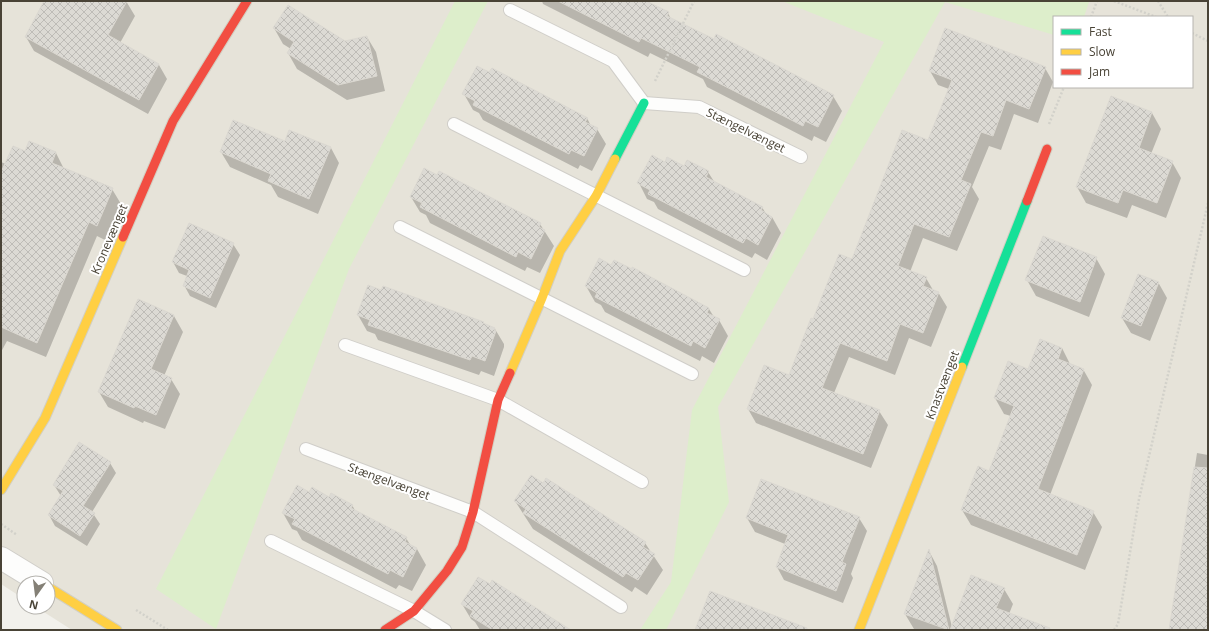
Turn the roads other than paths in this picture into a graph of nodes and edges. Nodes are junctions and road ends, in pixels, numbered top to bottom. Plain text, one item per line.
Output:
1 (247, 1) edge
2 (510, 10) dead end
3 (644, 103) junction
4 (454, 124) dead end
5 (1047, 149) road end
6 (801, 157) dead end
7 (596, 196) junction
8 (400, 227) dead end
9 (744, 270) dead end
10 (542, 298) junction
11 (344, 345) dead end
12 (692, 374) dead end
13 (498, 400) junction
14 (306, 449) dead end
15 (642, 482) dead end
16 (1, 490) edge
17 (473, 512) junction
18 (271, 541) dead end
19 (1, 558) edge
20 (29, 575) edge
21 (56, 592) edge
22 (621, 607) dead end
23 (414, 611) junction
24 (117, 630) edge
25 (385, 630) edge
26 (445, 630) edge
27 (859, 630) edge

1 - 16 street, Kronevænget
2 - 3 lane
3 - 6 lane, Stængelvænget
3 - 7 street
4 - 7 lane
5 - 27 street, Knastvænget
7 - 9 lane
7 - 10 street
8 - 10 lane
10 - 12 lane
10 - 13 street
11 - 13 lane
13 - 15 lane
13 - 17 street
14 - 17 lane, Stængelvænget
17 - 22 lane, Stængelvænget
17 - 23 street
18 - 23 lane
19 - 20 street
21 - 24 street
23 - 25 street
23 - 26 lane

